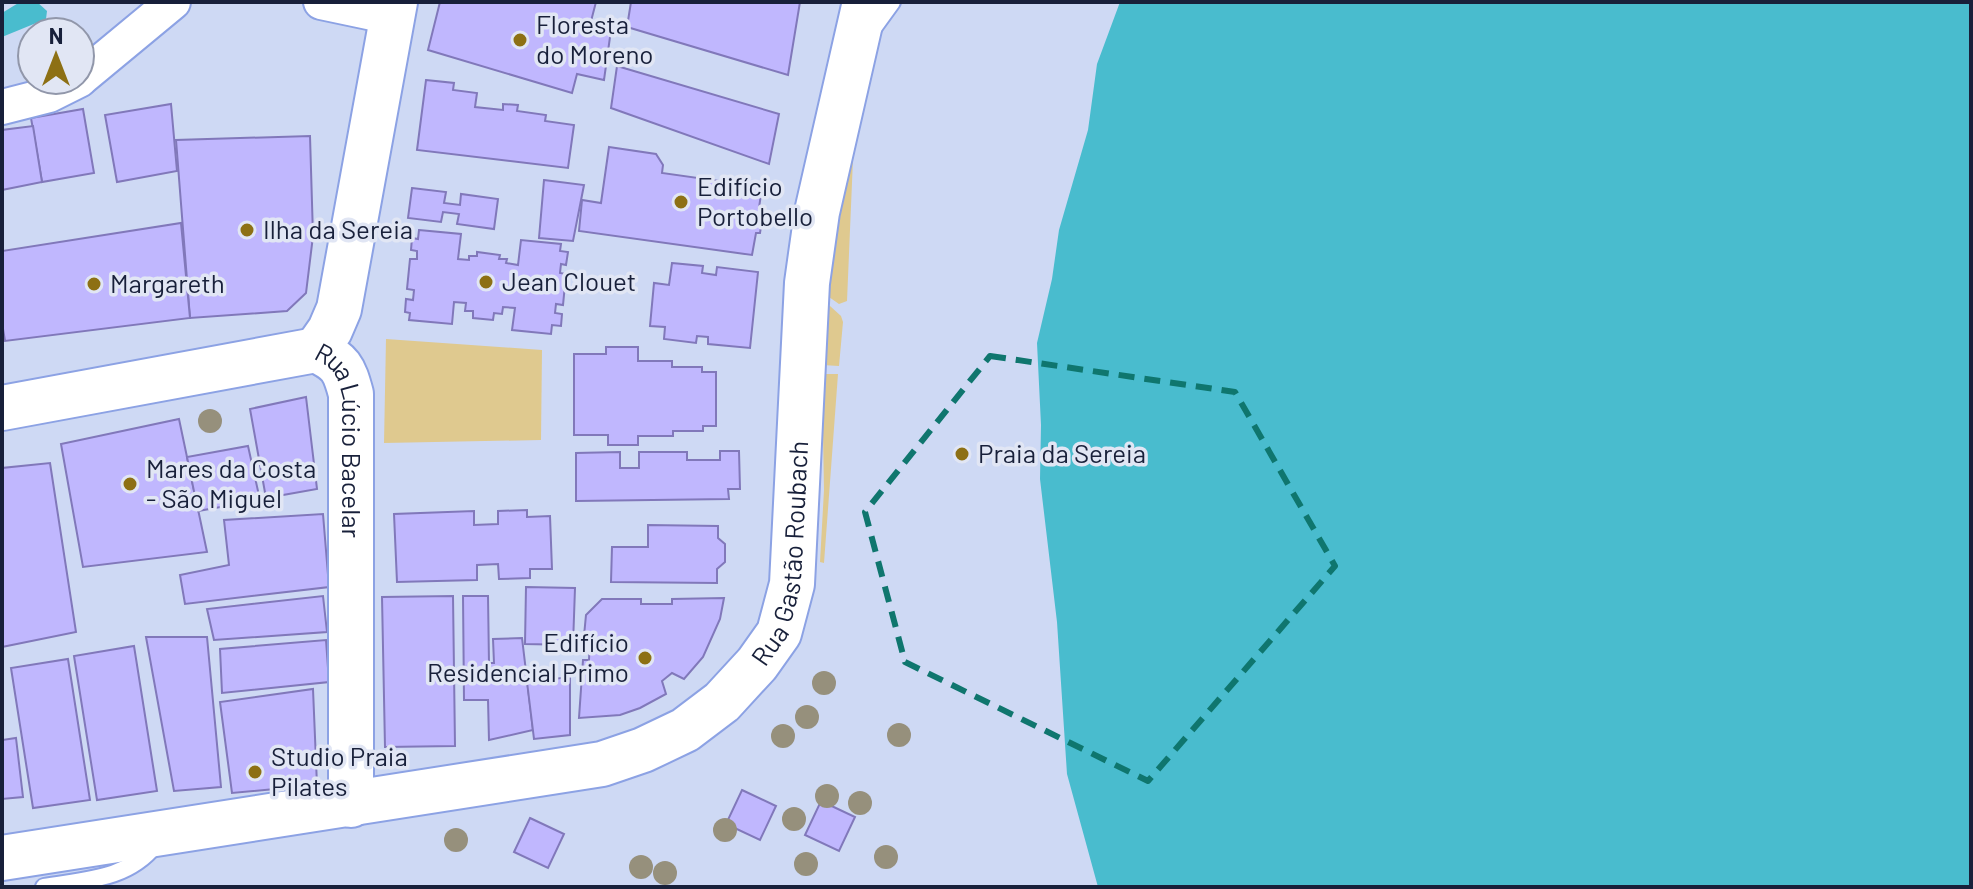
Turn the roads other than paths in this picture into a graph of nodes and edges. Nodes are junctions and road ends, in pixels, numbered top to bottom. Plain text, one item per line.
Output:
1 (173, 2) edge
2 (321, 2) edge
3 (865, 2) edge
4 (892, 2) edge
5 (393, 10) edge
6 (853, 49) junction
7 (96, 65) edge
8 (45, 96) edge
9 (2, 107) edge
10 (316, 350) junction
11 (2, 408) edge
12 (351, 805) junction
13 (164, 832) junction
14 (2, 858) edge
15 (44, 887) edge

1 - 7 street
2 - 5 street
3 - 6 street, Rua Gastão Roubach
4 - 6 lane
5 - 10 street, Rua Lúcio Bacelar
6 - 12 street, Rua Gastão Roubach
8 - 9 street
10 - 11 street
10 - 12 street, Rua Lúcio Bacelar
12 - 13 street, Rua Gastão Roubach
13 - 14 street, Rua Gastão Roubach
13 - 15 lane

